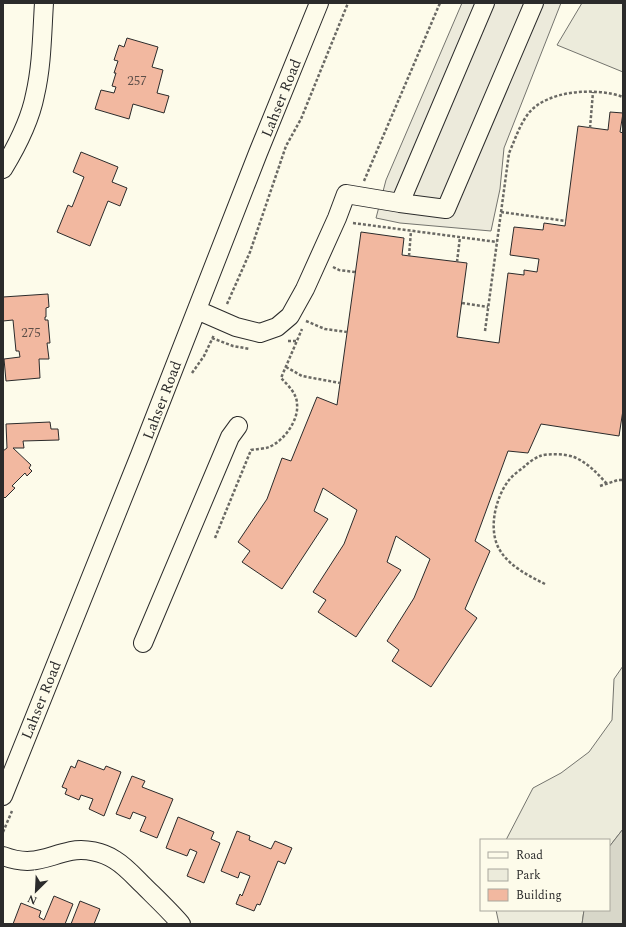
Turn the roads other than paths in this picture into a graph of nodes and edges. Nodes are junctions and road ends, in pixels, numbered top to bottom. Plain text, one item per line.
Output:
1 (44, 3) edge
2 (319, 3) edge
3 (485, 3) edge
4 (534, 3) edge
5 (3, 169) edge
6 (400, 203) junction
7 (197, 310) junction
8 (238, 426) dead end
9 (143, 643) dead end
10 (3, 796) edge
11 (3, 856) edge
12 (181, 924) edge

1 - 5 street
2 - 7 street, Lahser Road
3 - 6 street
4 - 6 street
6 - 7 street
7 - 10 street, Lahser Road
8 - 9 street
11 - 12 street

